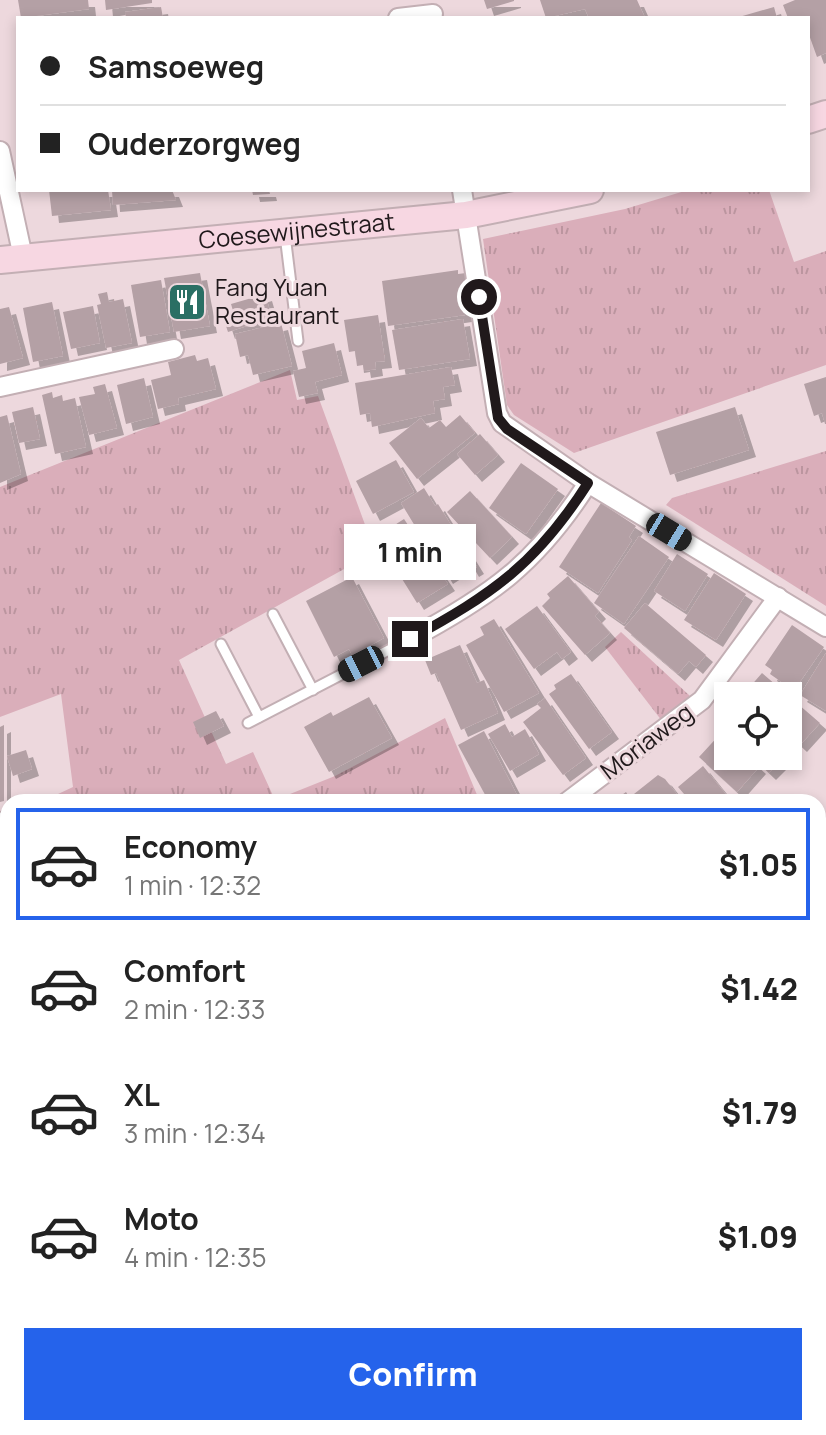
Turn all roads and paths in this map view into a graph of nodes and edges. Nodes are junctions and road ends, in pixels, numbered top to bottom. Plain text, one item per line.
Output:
1 (433, 11) edge
2 (408, 16) edge
3 (0, 151) edge
4 (569, 192) edge
5 (464, 202) edge
6 (284, 232) junction
7 (11, 258) edge
8 (298, 341) dead end
9 (174, 349) dead end
10 (0, 387) edge
11 (588, 483) junction
12 (778, 597) junction
13 (273, 614) dead end
14 (826, 627) edge
15 (410, 639) joint
16 (221, 644) dead end
17 (313, 690) junction
18 (259, 717) junction
19 (248, 723) dead end
20 (578, 794) edge

1 - 2 street
3 - 7 street
4 - 5 street, Coesewijnestraat
5 - 6 street, Coesewijnestraat
5 - 11 street
6 - 7 street, Coesewijnestraat
6 - 8 lane
9 - 10 street
11 - 12 street
11 - 15 street
12 - 14 street
12 - 20 street, Moriaweg
13 - 17 lane
15 - 17 lane
16 - 18 lane
17 - 18 lane
18 - 19 lane

